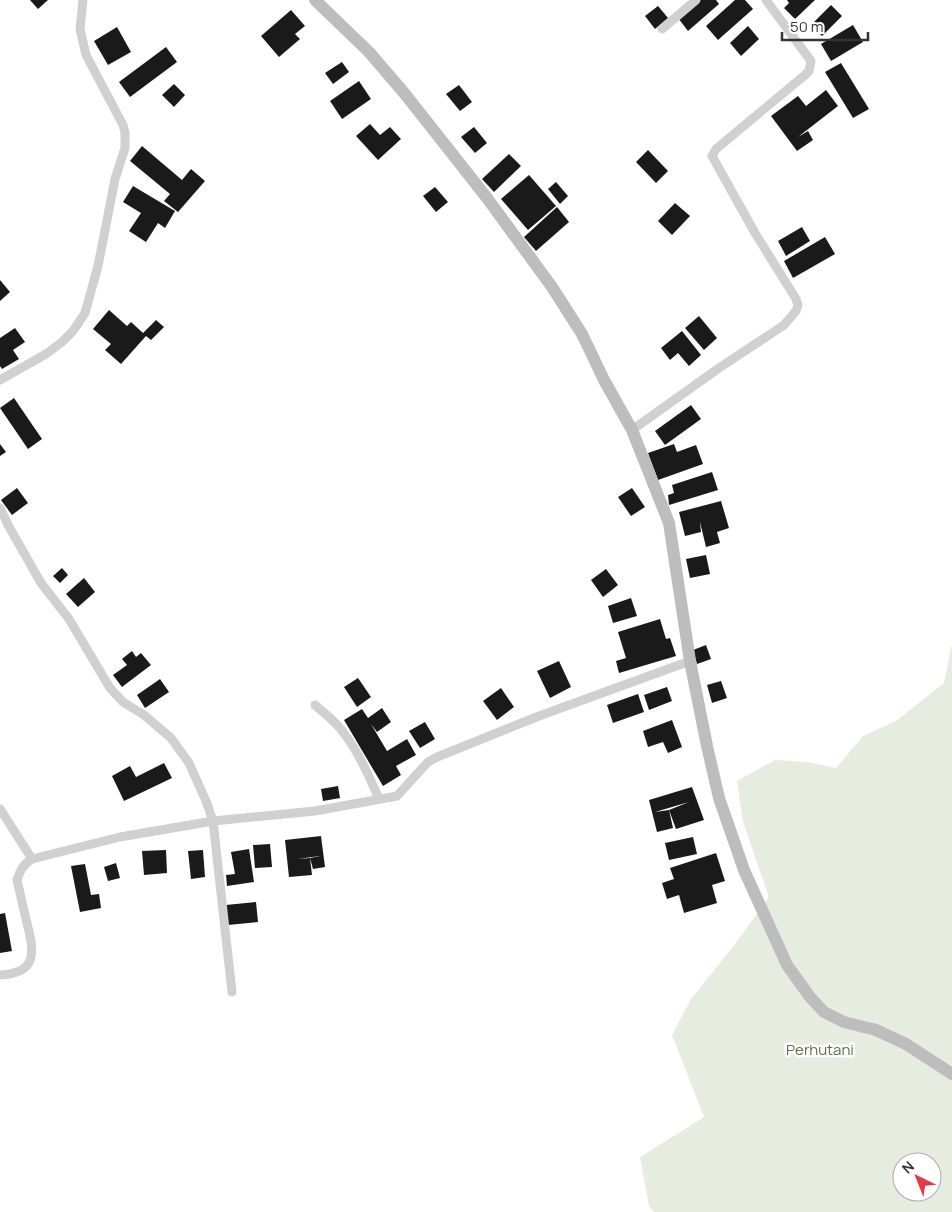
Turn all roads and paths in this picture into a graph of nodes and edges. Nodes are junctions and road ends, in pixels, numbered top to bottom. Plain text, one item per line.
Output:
1 (83, 0) edge
2 (315, 0) edge
3 (696, 0) edge
4 (766, 0) edge
5 (662, 29) dead end
6 (0, 380) edge
7 (632, 430) junction
8 (0, 508) edge
9 (690, 662) junction
10 (315, 706) dead end
11 (379, 799) junction
12 (0, 809) edge
13 (213, 821) junction
14 (32, 859) junction
15 (0, 975) edge
16 (232, 992) dead end
17 (952, 1074) edge

1 - 6 street
2 - 7 street
3 - 5 street
4 - 7 street
7 - 9 street
8 - 13 street
9 - 11 street
9 - 17 street
10 - 11 street
11 - 13 street
12 - 14 street
13 - 14 street
13 - 16 street
14 - 15 street

